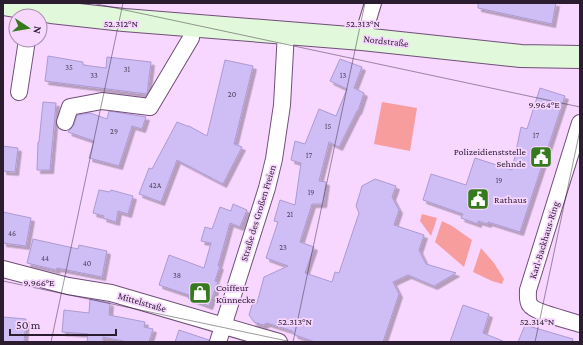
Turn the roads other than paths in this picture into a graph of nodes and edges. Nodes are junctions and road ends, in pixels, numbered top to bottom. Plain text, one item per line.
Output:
1 (373, 3) edge
2 (3, 4) edge
3 (15, 8) edge
4 (48, 14) edge
5 (192, 25) junction
6 (286, 32) junction
7 (362, 39) junction
8 (26, 48) edge
9 (580, 57) edge
10 (19, 92) dead end
11 (65, 122) dead end
12 (580, 123) edge
13 (3, 269) edge
14 (580, 324) edge
15 (223, 325) junction
16 (218, 342) edge
17 (279, 342) edge

1 - 7 street
2 - 3 main road, Nordstraße
4 - 5 main road, Nordstraße
5 - 6 main road, Nordstraße
5 - 11 street
6 - 7 main road, Nordstraße
6 - 15 street, Straße des Großen Freien
7 - 9 main road, Nordstraße
8 - 10 street
12 - 14 street, Karl-Backhaus-Ring
13 - 15 street, Mittelstraße
15 - 16 street, Straße des Großen Freien
15 - 17 street, Mittelstraße

